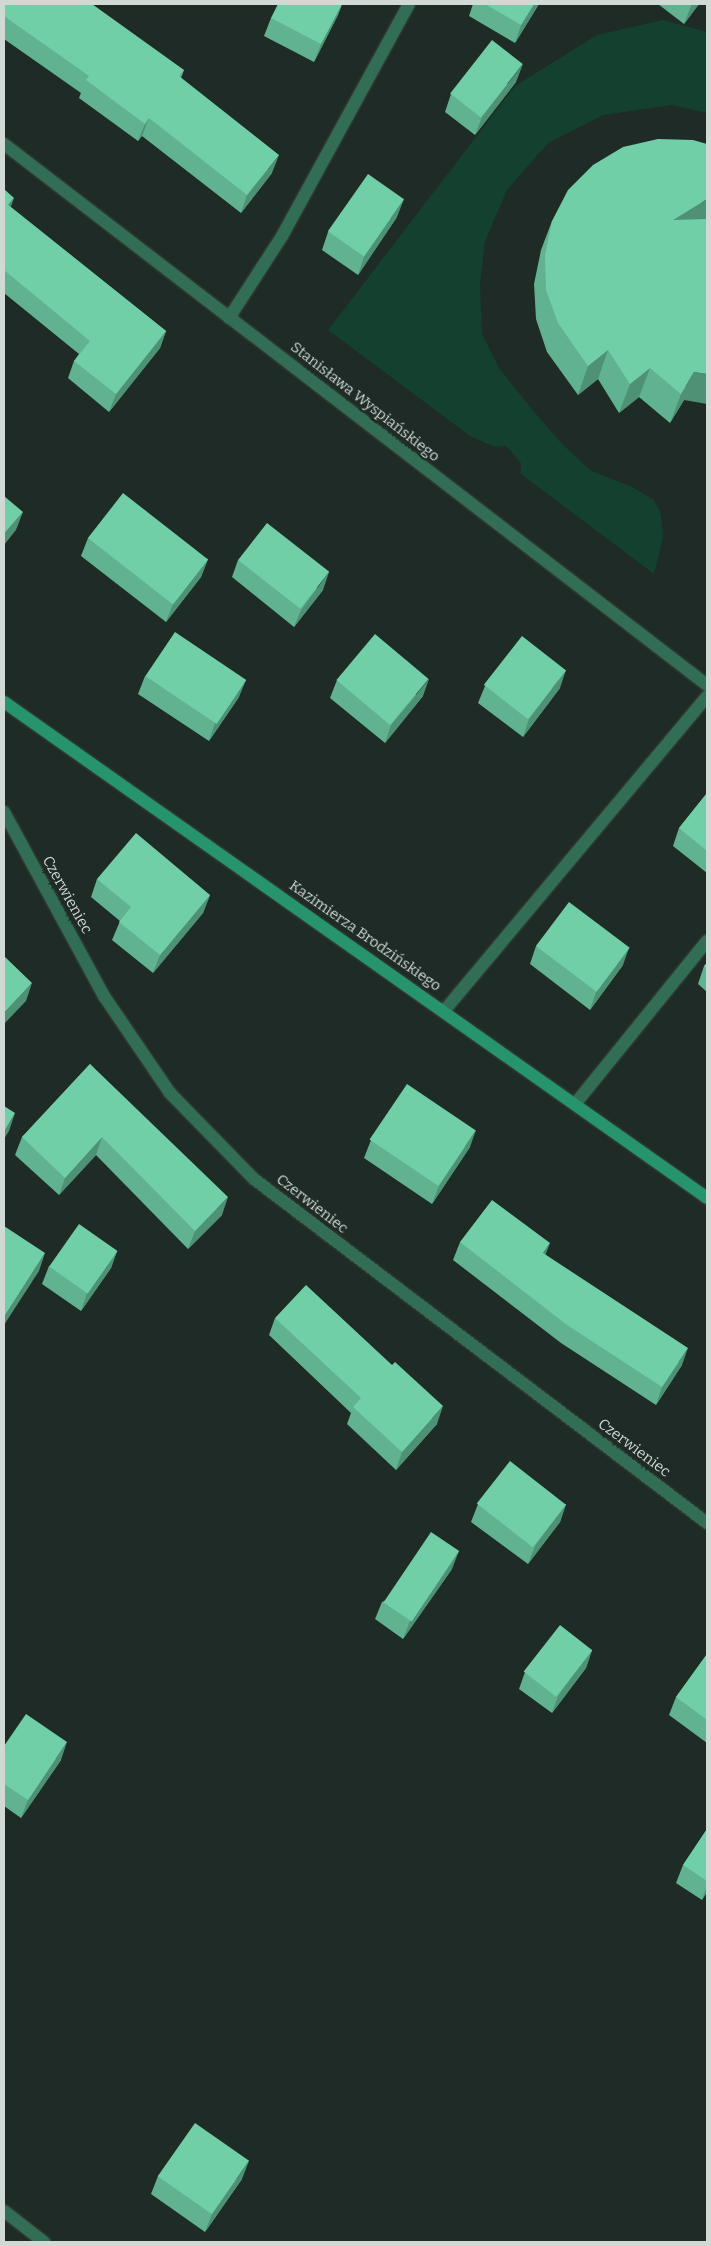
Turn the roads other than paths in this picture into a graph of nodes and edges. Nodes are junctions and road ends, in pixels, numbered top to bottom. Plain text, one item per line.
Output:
1 (409, 4) edge
2 (4, 144) edge
3 (229, 318) junction
4 (707, 685) edge
5 (707, 697) edge
6 (4, 702) edge
7 (4, 812) edge
8 (707, 941) edge
9 (444, 1011) junction
10 (575, 1104) junction
11 (707, 1198) edge
12 (707, 1523) edge
13 (4, 2211) edge
14 (44, 2242) edge

1 - 3 street
2 - 3 street, Stanisława Wyspiańskiego
3 - 4 street, Stanisława Wyspiańskiego
5 - 9 street
6 - 9 main road, Kazimierza Brodzińskiego
7 - 12 street, Czerwieniec
8 - 10 street
9 - 10 main road, Kazimierza Brodzińskiego
10 - 11 main road, Kazimierza Brodzińskiego
13 - 14 street

